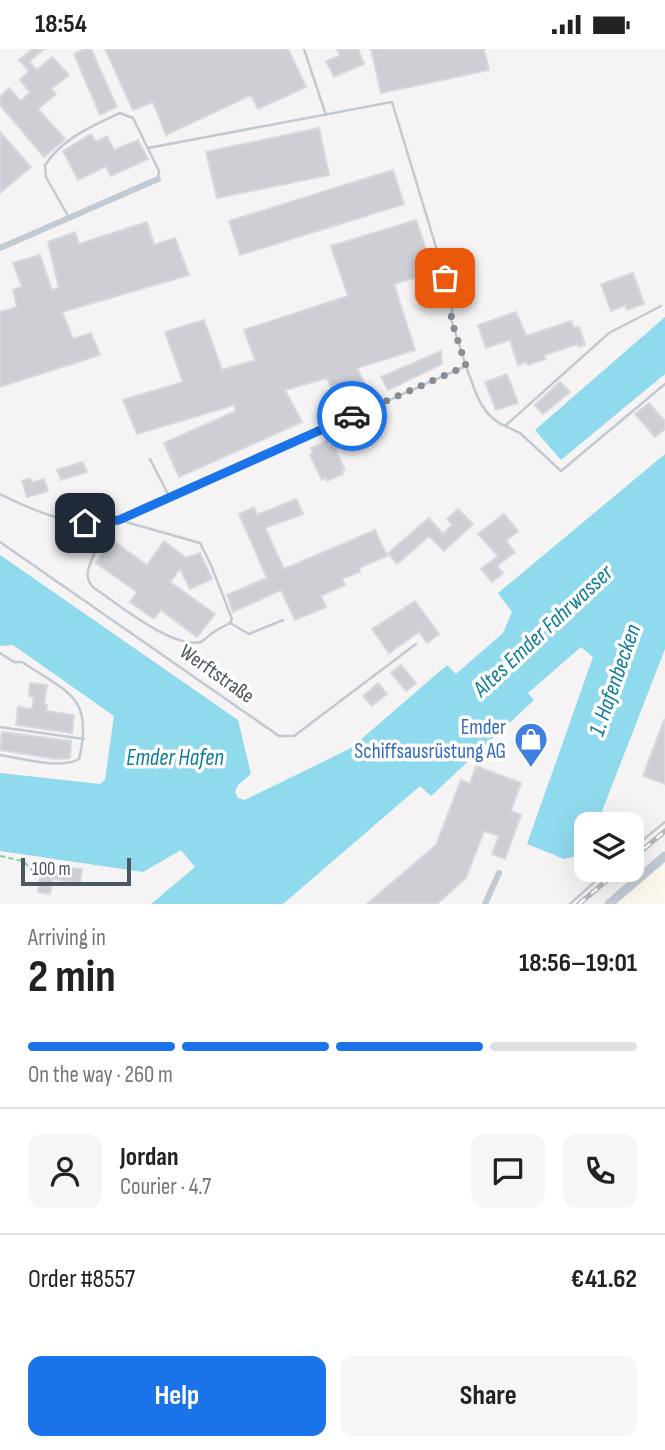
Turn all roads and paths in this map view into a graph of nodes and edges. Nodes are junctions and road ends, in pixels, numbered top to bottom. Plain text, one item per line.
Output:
1 (304, 49) edge
2 (326, 115) junction
3 (148, 148) junction
4 (158, 179) joint
5 (69, 218) junction
6 (0, 248) edge
7 (661, 306) dead end
8 (466, 366) junction
9 (665, 384) edge
10 (505, 426) junction
11 (150, 459) dead end
12 (0, 494) edge
13 (170, 498) junction
14 (119, 520) junction
15 (99, 523) junction
16 (0, 542) edge
17 (283, 620) dead end
18 (230, 623) junction
19 (416, 644) dead end
20 (0, 653) edge
21 (0, 727) edge
22 (84, 739) junction
23 (0, 755) edge
24 (665, 822) edge
25 (644, 839) edge
26 (0, 856) edge
27 (665, 856) edge
28 (34, 873) dead end
29 (499, 873) dead end
30 (595, 882) edge
31 (485, 904) edge
32 (570, 904) edge
33 (609, 904) edge

1 - 2 lane
2 - 3 lane
2 - 8 lane
3 - 4 lane
3 - 5 lane
4 - 5 street
5 - 6 street
7 - 10 lane
8 - 10 lane
8 - 13 lane
9 - 10 lane
11 - 13 lane
12 - 15 lane
13 - 14 lane
14 - 15 lane
14 - 18 lane
15 - 18 lane
16 - 19 lane, Werftstraße
17 - 18 lane
20 - 22 lane
21 - 22 lane
22 - 23 lane
24 - 25 lane
26 - 28 path
27 - 33 main road
29 - 31 street
30 - 32 lane

